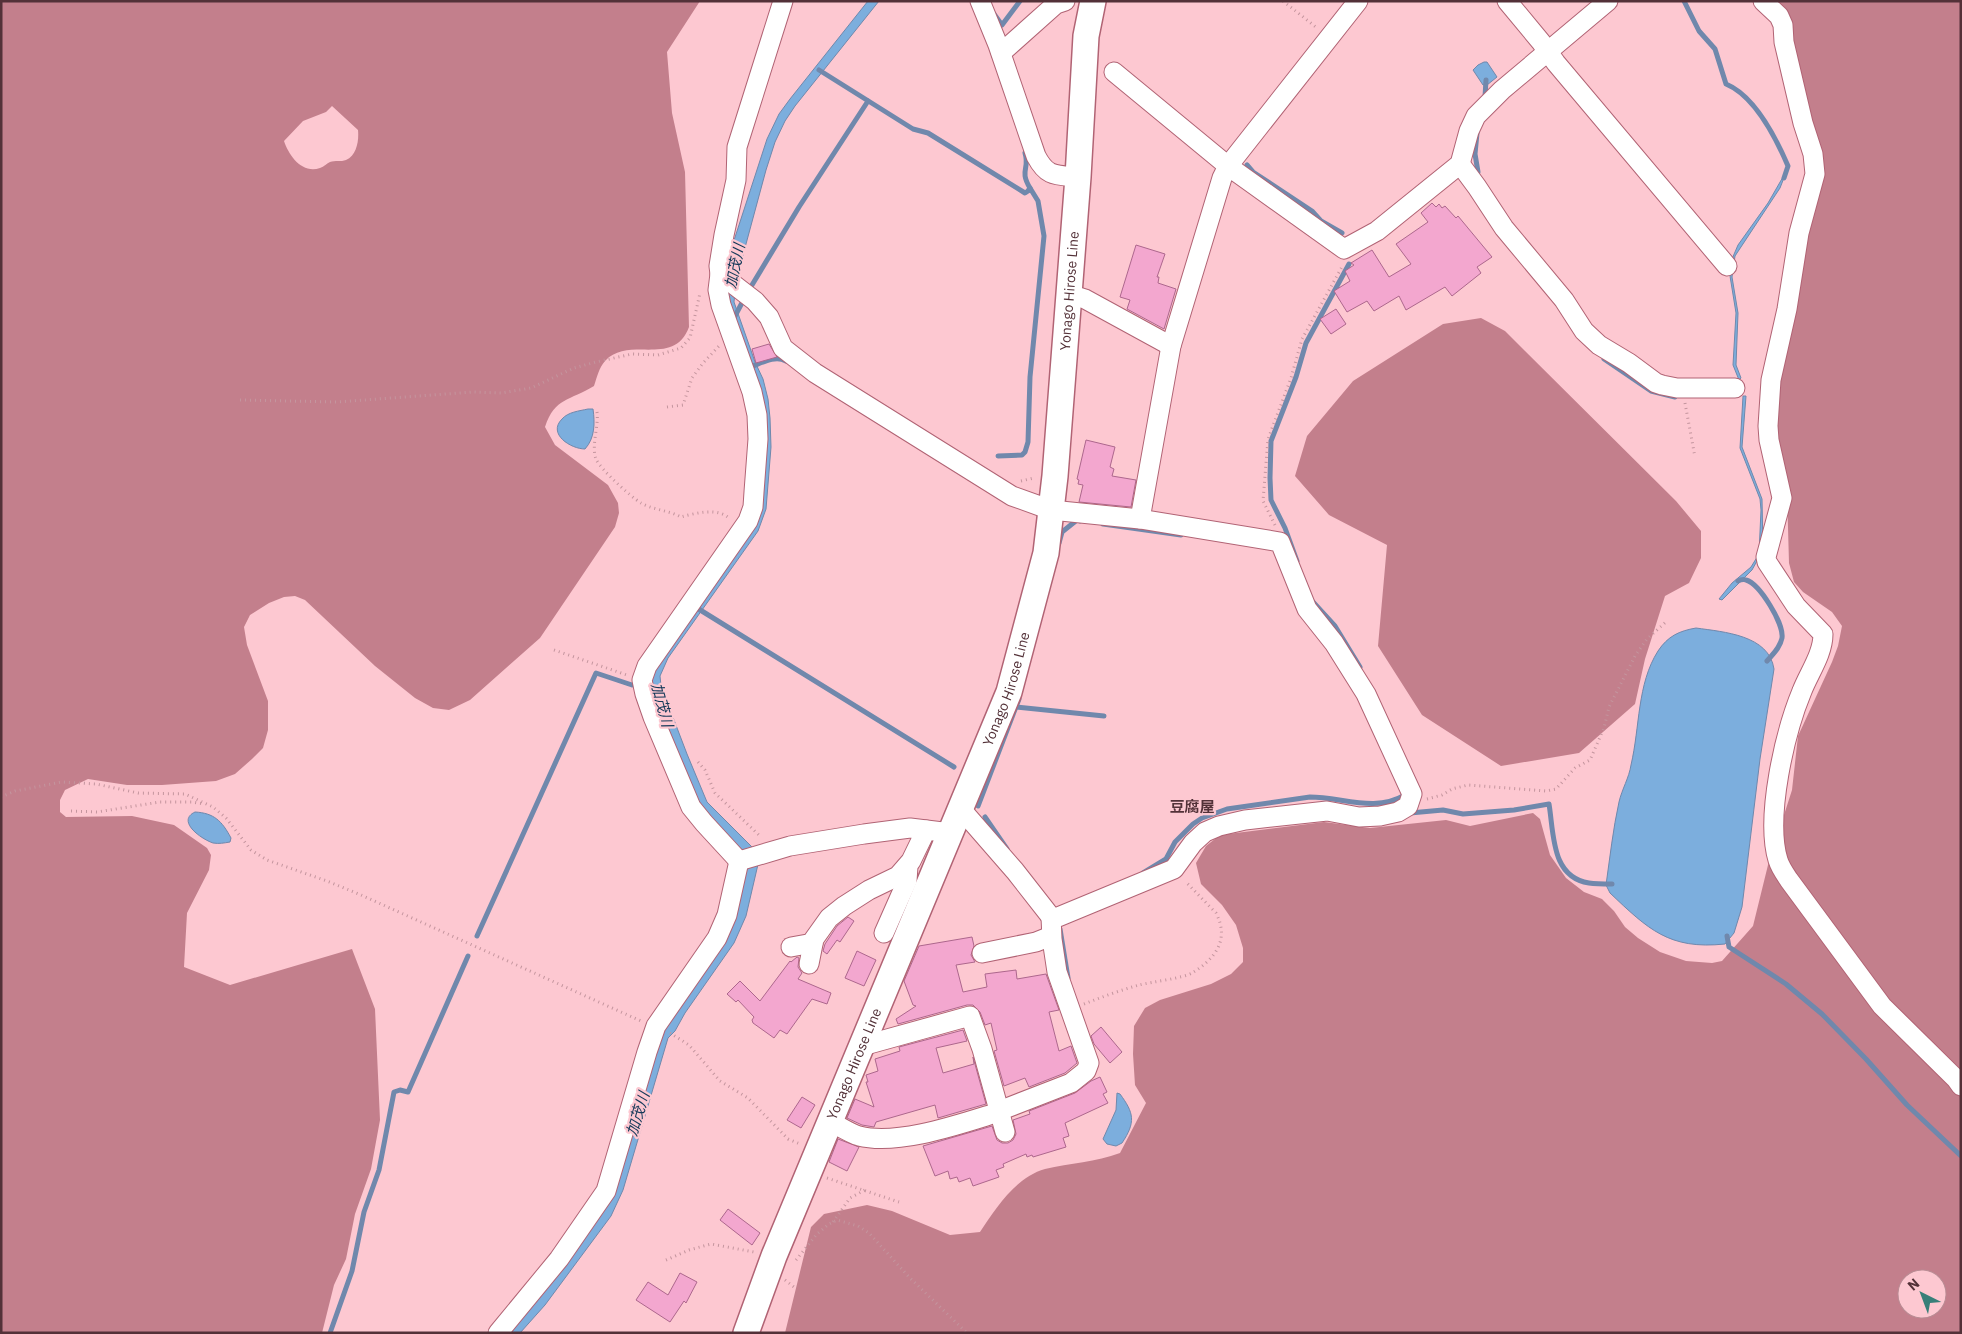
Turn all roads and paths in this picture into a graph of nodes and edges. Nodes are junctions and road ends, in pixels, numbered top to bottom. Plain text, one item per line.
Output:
1 (783, 1) edge
2 (980, 1) edge
3 (1064, 1) edge
4 (1283, 1) edge
5 (1358, 1) edge
6 (1507, 1) edge
7 (1608, 1) edge
8 (1763, 1) edge
9 (1088, 2) edge
10 (1329, 38) junction
11 (1001, 53) junction
12 (1548, 53) junction
13 (1114, 72) dead end
14 (1460, 164) junction
15 (1228, 166) junction
16 (1078, 177) junction
17 (1344, 249) junction
18 (1727, 266) dead end
19 (720, 276) junction
20 (1069, 294) junction
21 (730, 332) junction
22 (1171, 346) junction
23 (1682, 388) junction
24 (1735, 388) dead end
25 (240, 400) dead end
26 (667, 408) dead end
27 (596, 412) dead end
28 (1695, 456) dead end
29 (1051, 510) junction
30 (1140, 519) junction
31 (742, 530) junction
32 (1280, 542) junction
33 (1667, 621) dead end
34 (554, 650) dead end
35 (642, 680) junction
36 (698, 762) dead end
37 (1, 797) edge
38 (207, 804) junction
39 (1410, 804) junction
40 (961, 809) junction
41 (71, 811) dead end
42 (926, 830) junction
43 (951, 833) junction
44 (766, 853) junction
45 (739, 861) junction
46 (908, 866) junction
47 (1174, 869) junction
48 (1051, 917) junction
49 (884, 933) dead end
50 (1051, 936) junction
51 (813, 943) junction
52 (791, 947) dead end
53 (982, 953) dead end
54 (809, 964) dead end
55 (1070, 1010) junction
56 (656, 1026) junction
57 (675, 1035) dead end
58 (862, 1046) junction
59 (1961, 1086) edge
60 (999, 1111) junction
61 (831, 1122) junction
62 (1004, 1132) dead end
63 (814, 1162) junction
64 (864, 1190) junction
65 (899, 1202) dead end
66 (832, 1222) junction
67 (666, 1260) dead end
68 (783, 1268) junction
69 (498, 1333) edge
70 (746, 1333) edge
71 (967, 1333) edge

1 - 19 street
2 - 11 street
3 - 11 street
4 - 10 path
5 - 10 street
6 - 12 street
7 - 12 street
8 - 59 street
9 - 16 main road, Yonago Hirose Line
10 - 15 street
11 - 16 street
12 - 14 street
12 - 18 street
13 - 15 street
14 - 17 street
14 - 23 street
15 - 17 street
15 - 22 street
16 - 20 main road, Yonago Hirose Line
17 - 32 path
19 - 21 street
19 - 25 path
19 - 29 street
20 - 22 street
20 - 29 main road, Yonago Hirose Line
21 - 26 path
21 - 31 street
22 - 30 street
23 - 24 street
23 - 28 path
27 - 31 path
29 - 30 street
29 - 40 main road, Yonago Hirose Line
30 - 32 street
31 - 35 street
32 - 39 street
33 - 39 path
34 - 35 path
35 - 45 street
36 - 44 path
37 - 38 path
38 - 41 path
38 - 56 path
39 - 47 street
40 - 43 main road, Yonago Hirose Line
40 - 48 street
42 - 43 street
42 - 44 street
42 - 46 street
43 - 58 main road, Yonago Hirose Line
44 - 45 street
45 - 56 street
46 - 49 street
46 - 51 street
47 - 48 street
47 - 55 path
48 - 50 street
50 - 53 street
50 - 55 street
51 - 52 street
51 - 54 street
55 - 60 street
56 - 69 street
57 - 63 path
58 - 60 street
58 - 61 main road, Yonago Hirose Line
60 - 61 street
60 - 62 street
61 - 63 main road, Yonago Hirose Line
63 - 64 path
63 - 68 main road, Yonago Hirose Line
64 - 65 path
64 - 66 path
66 - 68 path
66 - 71 path
67 - 68 path
68 - 70 main road, Yonago Hirose Line

